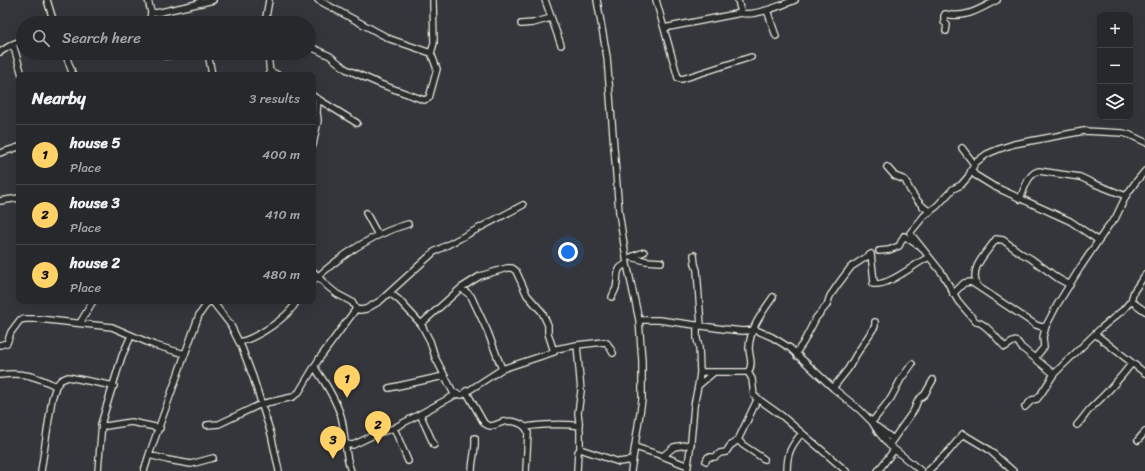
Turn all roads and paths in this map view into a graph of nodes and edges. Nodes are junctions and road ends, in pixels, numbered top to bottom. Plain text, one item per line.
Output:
1 (47, 0) edge
2 (148, 0) edge
3 (214, 0) edge
4 (269, 0) edge
5 (318, 0) edge
6 (433, 0) edge
7 (545, 0) edge
8 (597, 0) edge
9 (656, 0) edge
10 (738, 0) edge
11 (795, 0) edge
12 (997, 0) edge
13 (200, 2) edge
14 (767, 10) junction
15 (151, 12) junction
16 (741, 13) junction
17 (52, 16) edge
18 (150, 16) edge
19 (266, 16) edge
20 (551, 18) junction
21 (521, 24) dead end
22 (664, 28) junction
23 (946, 31) dead end
24 (776, 36) dead end
25 (16, 43) edge
26 (13, 44) junction
27 (561, 45) dead end
28 (316, 49) edge
29 (0, 52) edge
30 (431, 53) junction
31 (16, 54) edge
32 (751, 57) dead end
33 (18, 60) edge
34 (67, 60) edge
35 (209, 60) edge
36 (269, 60) edge
37 (21, 72) edge
38 (71, 72) edge
39 (211, 72) edge
40 (270, 72) edge
41 (316, 98) edge
42 (357, 123) dead end
43 (316, 131) edge
44 (1145, 142) edge
45 (16, 148) edge
46 (962, 148) dead end
47 (0, 152) edge
48 (974, 164) junction
49 (888, 167) dead end
50 (1145, 171) edge
51 (973, 173) junction
52 (1126, 196) junction
53 (16, 198) edge
54 (1020, 199) junction
55 (0, 201) edge
56 (523, 205) dead end
57 (930, 212) junction
58 (366, 213) dead end
59 (408, 224) dead end
60 (378, 235) junction
61 (1099, 241) junction
62 (879, 251) dead end
63 (644, 252) dead end
64 (694, 255) dead end
65 (927, 257) junction
66 (628, 260) junction
67 (661, 262) dead end
68 (1145, 275) edge
69 (318, 276) joint
70 (977, 285) junction
71 (1070, 285) junction
72 (461, 288) junction
73 (390, 293) junction
74 (953, 294) junction
75 (612, 297) dead end
76 (773, 297) dead end
77 (1131, 301) junction
78 (91, 304) edge
79 (207, 304) edge
80 (214, 304) edge
81 (295, 304) edge
82 (356, 309) junction
83 (1145, 311) edge
84 (639, 320) junction
85 (875, 322) dead end
86 (80, 323) junction
87 (421, 324) junction
88 (699, 326) junction
89 (1046, 326) junction
90 (752, 330) junction
91 (1095, 334) junction
92 (131, 336) junction
93 (240, 342) junction
94 (0, 345) edge
95 (577, 345) junction
96 (554, 352) junction
97 (613, 353) dead end
98 (797, 353) junction
99 (185, 354) junction
100 (1034, 358) junction
101 (1132, 363) junction
102 (912, 364) dead end
103 (315, 367) junction
104 (502, 369) junction
105 (700, 372) junction
106 (713, 372) junction
107 (748, 372) junction
108 (1145, 373) edge
109 (1054, 374) junction
110 (0, 375) edge
111 (444, 376) junction
112 (933, 380) dead end
113 (699, 385) junction
114 (56, 386) junction
115 (114, 386) junction
116 (389, 388) dead end
117 (833, 388) junction
118 (466, 391) junction
119 (457, 394) junction
120 (758, 398) junction
121 (261, 404) junction
122 (1025, 407) dead end
123 (420, 414) junction
124 (102, 421) dead end
125 (873, 423) junction
126 (206, 425) dead end
127 (1077, 425) dead end
128 (580, 426) junction
129 (527, 427) junction
130 (160, 428) junction
131 (394, 428) junction
132 (1145, 432) edge
133 (802, 433) junction
134 (475, 438) dead end
135 (893, 439) junction
136 (738, 440) junction
137 (1138, 440) dead end
138 (346, 444) junction
139 (692, 444) junction
140 (434, 445) dead end
141 (889, 445) junction
142 (635, 447) junction
143 (580, 449) junction
144 (894, 450) junction
145 (149, 455) junction
146 (663, 456) junction
147 (213, 458) dead end
148 (764, 459) dead end
149 (633, 460) junction
150 (408, 461) dead end
151 (706, 462) dead end
152 (688, 469) edge
153 (41, 471) edge
154 (98, 471) edge
155 (144, 471) edge
156 (279, 471) edge
157 (351, 471) edge
158 (472, 471) edge
159 (526, 471) edge
160 (577, 471) edge
161 (631, 471) edge
162 (787, 471) edge
163 (846, 471) edge
164 (878, 471) edge
165 (921, 471) edge
166 (928, 471) edge
167 (1013, 471) edge

1 - 17 street
2 - 15 street
3 - 13 street
4 - 19 street
5 - 30 street
6 - 30 street
7 - 20 street
8 - 66 street
9 - 22 street
10 - 16 street
11 - 14 street
12 - 23 street
13 - 15 street
14 - 16 street
14 - 24 street
15 - 18 street
16 - 22 street
20 - 21 street
20 - 27 street
22 - 32 street
25 - 26 street
26 - 29 street
26 - 31 street
28 - 30 street
33 - 37 street
34 - 38 street
35 - 39 street
36 - 40 street
41 - 42 street
41 - 43 street
44 - 48 street
45 - 47 street
46 - 48 street
48 - 51 street
49 - 57 street
50 - 52 street
51 - 54 street
51 - 57 street
52 - 54 street
52 - 61 street
53 - 55 street
54 - 61 street
56 - 73 street
57 - 65 street
58 - 60 street
59 - 60 street
60 - 69 street
61 - 71 street
62 - 65 street
63 - 66 street
64 - 88 street
65 - 74 street
65 - 98 street
66 - 67 street
66 - 75 street
66 - 84 street
68 - 77 street
69 - 82 street
70 - 71 street
70 - 74 street
70 - 89 street
71 - 89 street
72 - 87 street
72 - 96 street
72 - 104 street
73 - 82 street
73 - 87 street
74 - 100 street
76 - 90 street
77 - 83 street
77 - 91 street
78 - 86 street
79 - 99 street
80 - 93 street
81 - 93 street
82 - 103 street
84 - 88 street
84 - 142 street
85 - 117 street
86 - 92 street
86 - 94 street
87 - 111 street
88 - 90 street
88 - 105 street
89 - 100 street
90 - 98 street
90 - 107 street
91 - 101 street
91 - 109 street
92 - 99 street
92 - 115 street
93 - 121 street
95 - 96 street
95 - 97 street
95 - 128 street
96 - 104 street
98 - 117 street
99 - 130 street
100 - 109 street
101 - 108 street
101 - 127 street
102 - 125 street
103 - 121 street
103 - 138 street
104 - 118 street
105 - 106 street
105 - 113 street
106 - 107 street
106 - 113 street
107 - 120 street
109 - 122 street
110 - 114 street
111 - 116 street
111 - 119 street
112 - 135 street
113 - 139 street
114 - 115 street
114 - 153 street
115 - 130 street
117 - 125 street
118 - 119 street
118 - 129 street
119 - 123 street
120 - 133 street
120 - 136 street
121 - 126 street
121 - 156 street
123 - 131 street
123 - 140 street
124 - 154 street
125 - 135 street
125 - 141 street
128 - 129 street
128 - 143 street
129 - 159 street
130 - 145 street
131 - 138 street
131 - 150 street
132 - 137 street
133 - 162 street
133 - 163 street
134 - 158 street
135 - 141 street
136 - 148 street
136 - 151 street
138 - 157 street
139 - 146 street
139 - 152 street
141 - 144 street
142 - 146 street
142 - 149 street
143 - 149 street
143 - 160 street
144 - 164 street
144 - 165 street
145 - 147 street
145 - 155 street
146 - 152 street
149 - 161 street
166 - 167 street

